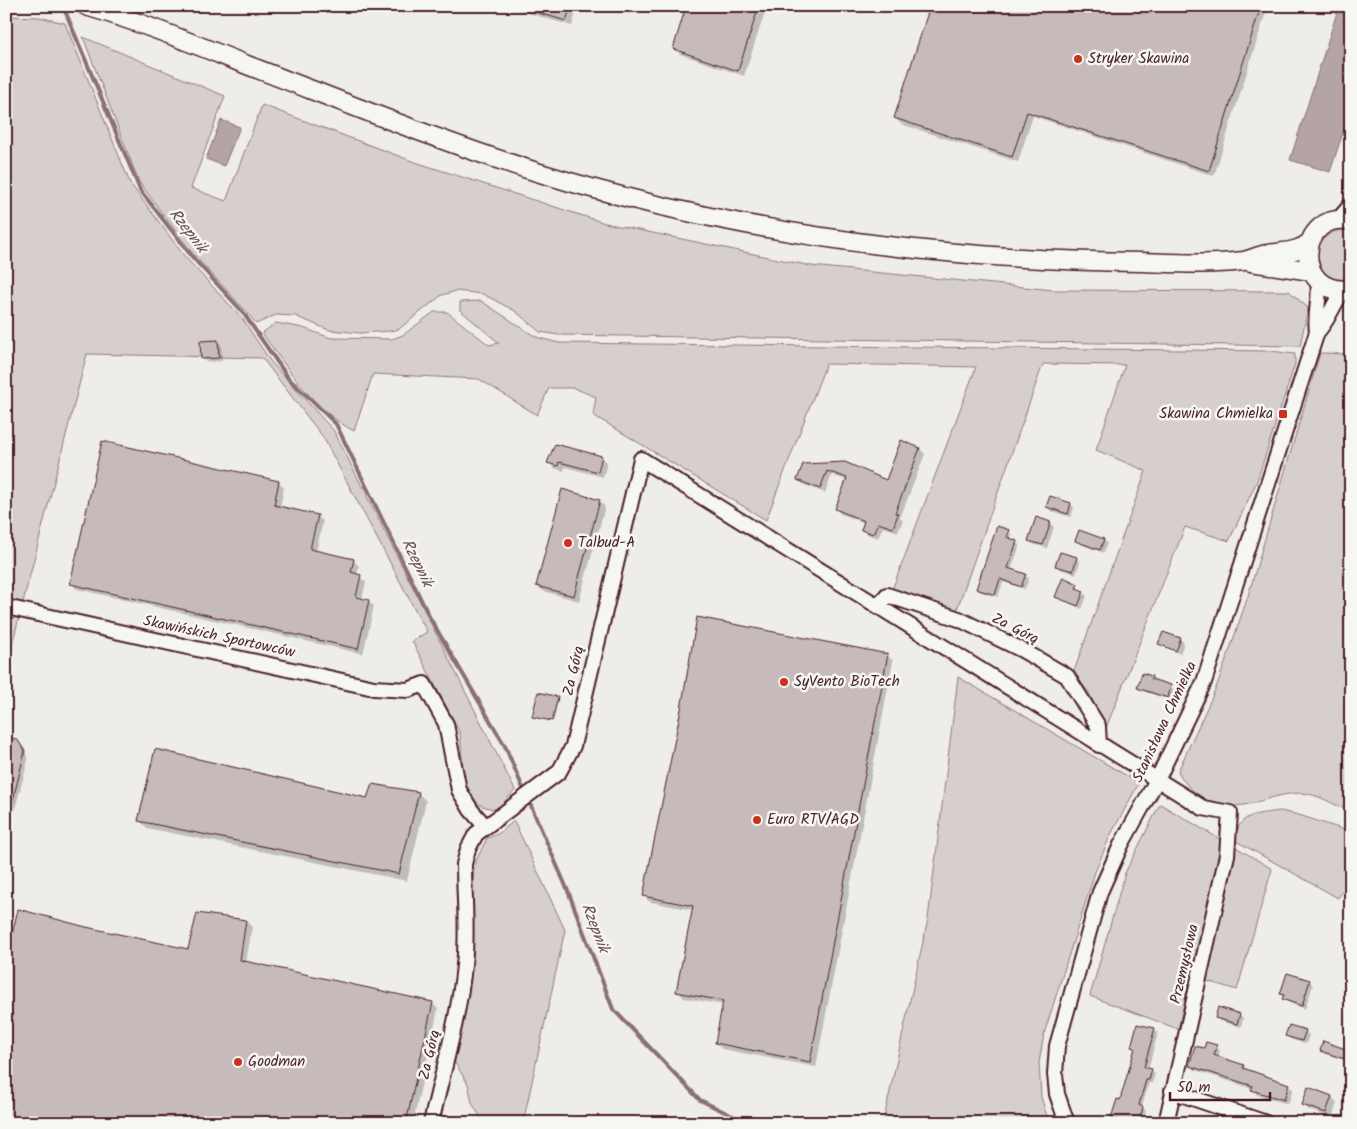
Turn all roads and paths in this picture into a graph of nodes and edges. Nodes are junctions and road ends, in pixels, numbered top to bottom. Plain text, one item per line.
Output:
1 (86, 6) edge
2 (1351, 205) edge
3 (1345, 221) edge
4 (1310, 242) junction
5 (1246, 260) junction
6 (1315, 276) junction
7 (1347, 289) edge
8 (1317, 332) junction
9 (6, 607) edge
10 (878, 607) junction
11 (1099, 745) junction
12 (1158, 778) junction
13 (1230, 813) joint
14 (485, 826) junction
15 (1172, 1091) junction
16 (431, 1123) edge
17 (1067, 1123) edge
18 (1166, 1123) edge
19 (1266, 1123) edge

1 - 5 main road
2 - 3 street
3 - 4 main road
4 - 5 main road
4 - 6 main road
5 - 6 main road
6 - 7 main road
6 - 8 street, Stanisława Chmielka
7 - 8 street, Stanisława Chmielka
8 - 12 street, Stanisława Chmielka
9 - 14 street, Skawińskich Sportowców
10 - 11 street, Za Górą
10 - 11 street, Za Górą
10 - 14 street, Za Górą
11 - 12 street, Za Górą
12 - 13 street, Za Górą
12 - 17 street, Stanisława Chmielka
13 - 15 street, Przemysłowa
14 - 16 street, Za Górą
15 - 18 street, Przemysłowa
15 - 19 street

